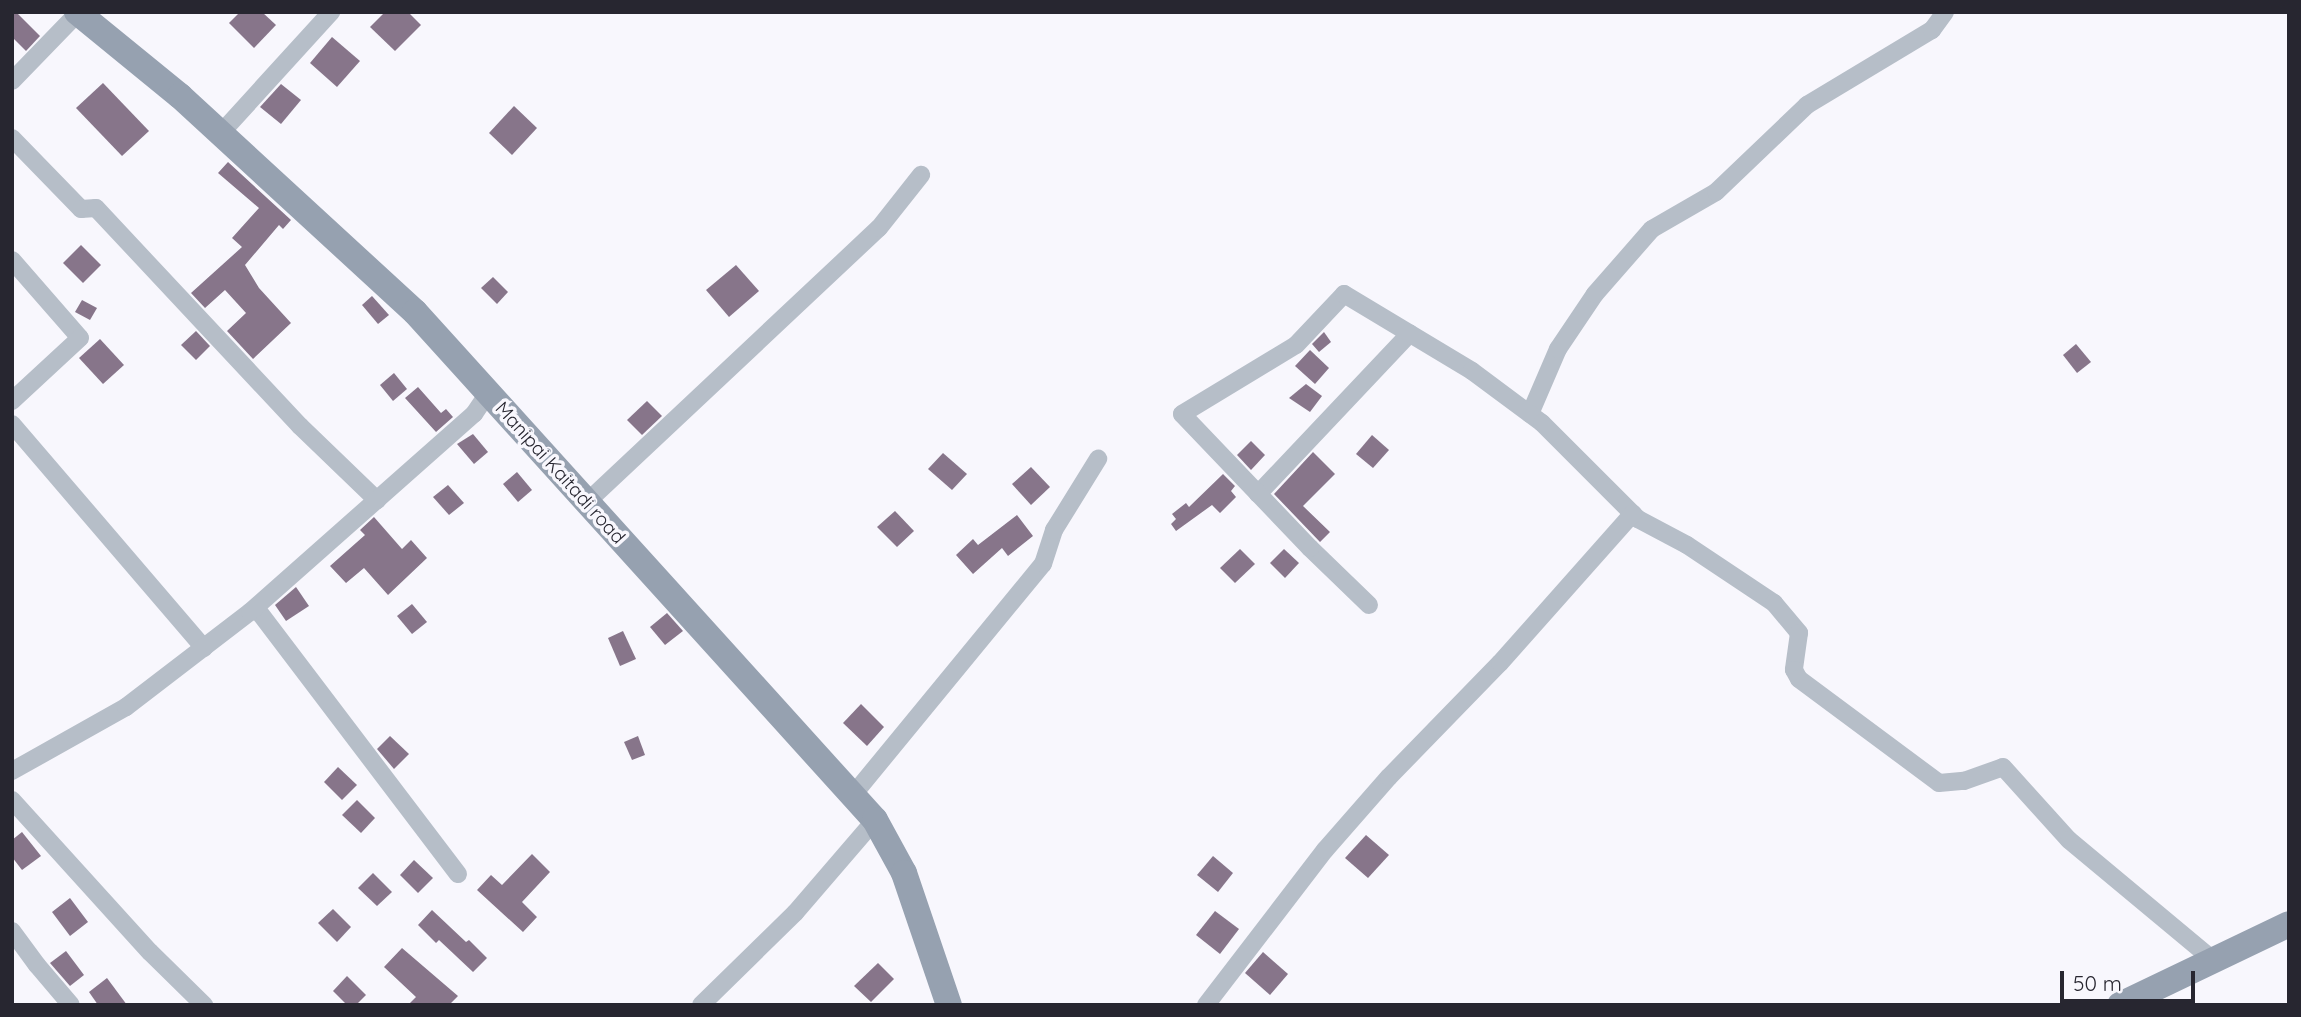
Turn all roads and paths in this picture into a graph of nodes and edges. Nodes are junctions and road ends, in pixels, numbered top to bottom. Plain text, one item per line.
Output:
1 (331, 12) edge
2 (1945, 12) edge
3 (78, 13) edge
4 (12, 81) edge
5 (221, 133) junction
6 (12, 138) edge
7 (921, 175) dead end
8 (12, 260) edge
9 (1410, 333) junction
10 (488, 393) junction
11 (12, 401) edge
12 (1530, 414) junction
13 (12, 424) edge
14 (1098, 459) dead end
15 (1258, 494) junction
16 (377, 500) junction
17 (587, 502) junction
18 (1633, 513) junction
19 (1369, 605) dead end
20 (256, 607) junction
21 (204, 648) junction
22 (12, 771) edge
23 (853, 795) junction
24 (12, 800) edge
25 (875, 820) junction
26 (458, 874) dead end
27 (2289, 924) edge
28 (12, 931) edge
29 (2213, 960) junction
30 (71, 1005) edge
31 (204, 1005) edge
32 (701, 1005) edge
33 (949, 1005) edge
34 (1206, 1005) edge
35 (2120, 1005) edge

1 - 5 street
2 - 12 street
3 - 4 street
3 - 5 main road, Manipai Kaitadi road
5 - 10 main road, Manipai Kaitadi road
6 - 16 street
7 - 17 street
8 - 11 street
9 - 12 street
9 - 15 street
9 - 15 street
10 - 16 street
10 - 17 main road, Manipai Kaitadi road
12 - 18 street
13 - 21 street
14 - 23 street
15 - 19 street
16 - 20 street
17 - 23 main road, Manipai Kaitadi road
18 - 29 street
18 - 34 street
20 - 21 street
20 - 26 street
21 - 22 street
23 - 25 main road, Manipai Kaitadi road
24 - 31 street
25 - 32 street
25 - 33 main road, Manipai Kaitadi road
27 - 29 main road
28 - 30 street
29 - 35 main road

